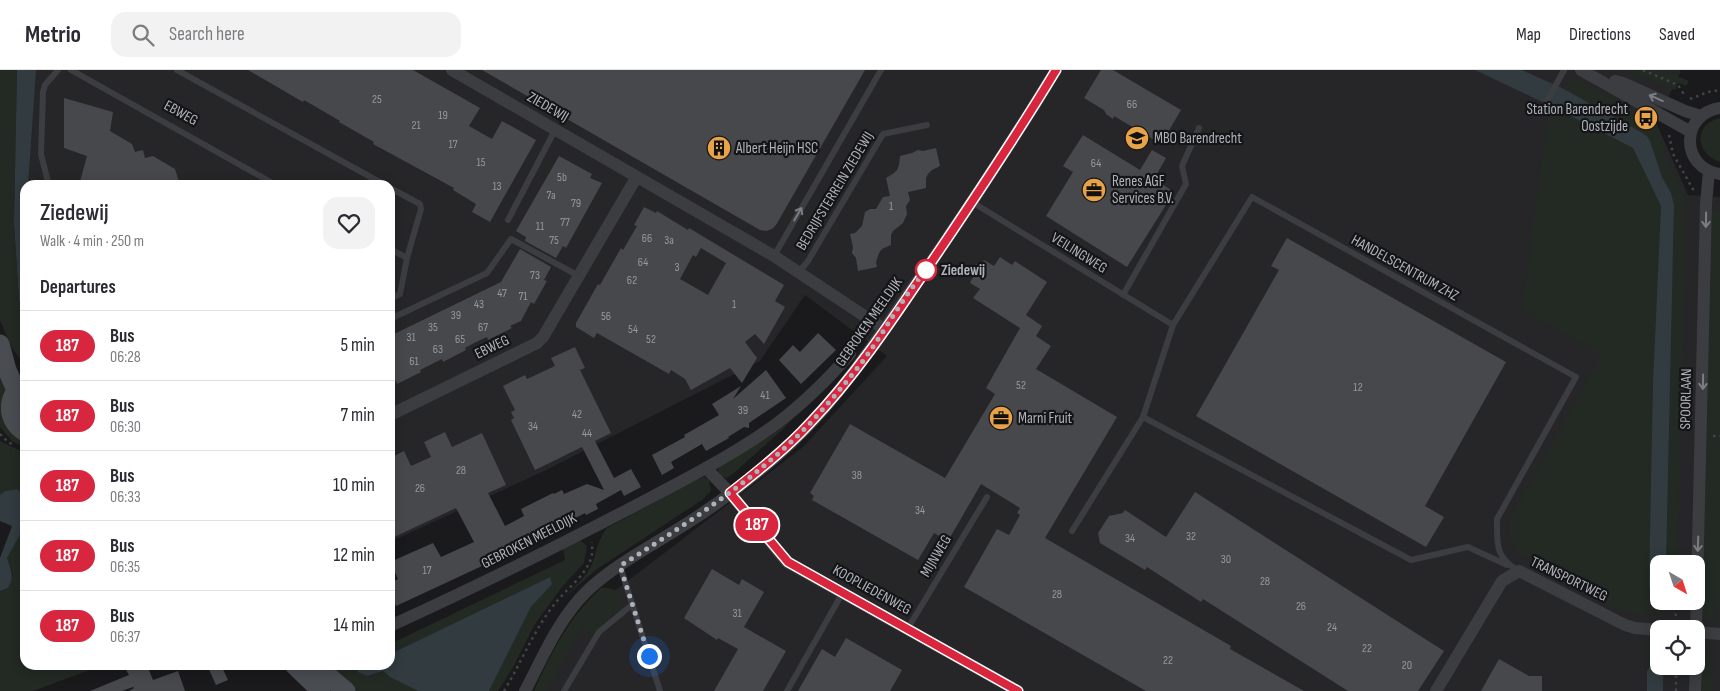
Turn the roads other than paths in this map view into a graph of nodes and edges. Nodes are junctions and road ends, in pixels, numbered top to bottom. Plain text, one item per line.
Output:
1 (58, 70) edge
2 (71, 70) edge
3 (177, 70) edge
4 (452, 70) edge
5 (880, 70) edge
6 (1056, 70) edge
7 (1564, 71) edge
8 (1587, 73) edge
9 (1544, 107) dead end
10 (1720, 108) edge
11 (1701, 116) junction
12 (927, 125) dead end
13 (1199, 128) dead end
14 (555, 130) junction
15 (1691, 132) junction
16 (1714, 172) edge
17 (636, 178) junction
18 (48, 180) edge
19 (267, 180) edge
20 (377, 180) edge
21 (395, 191) edge
22 (972, 202) junction
23 (508, 220) dead end
24 (395, 252) edge
25 (774, 256) junction
26 (407, 258) junction
27 (798, 272) junction
28 (579, 276) junction
29 (1123, 295) junction
30 (395, 296) edge
31 (395, 317) edge
32 (1173, 325) junction
33 (884, 329) junction
34 (1, 346) edge
35 (850, 354) dead end
36 (20, 380) edge
37 (20, 385) edge
38 (395, 414) edge
39 (1142, 417) junction
40 (20, 428) edge
41 (706, 468) junction
42 (730, 493) junction
43 (987, 496) dead end
44 (1072, 531) dead end
45 (1507, 565) junction
46 (620, 566) junction
47 (1519, 571) junction
48 (843, 592) junction
49 (632, 604) junction
50 (1696, 620) edge
51 (395, 624) edge
52 (908, 628) junction
53 (1650, 629) edge
54 (1705, 632) edge
55 (1720, 634) edge
56 (300, 670) edge
57 (317, 670) edge
58 (1696, 675) edge
59 (323, 688) edge
60 (346, 691) edge
61 (525, 691) edge
62 (564, 691) edge
63 (660, 691) edge
64 (787, 691) edge
65 (1018, 691) edge
66 (1436, 691) edge
67 (1695, 691) edge

1 - 18 lane
2 - 19 lane, EBWEG
3 - 20 lane
4 - 14 street, ZIEDEWIJ
25 -> 5 lane
6 - 22 street, GEBROKEN MEELDIJK
7 - 9 lane
11 -> 8 street
8 - 15 street
10 - 11 street
11 - 15 street
12 - 27 lane, BEDRIJFSTERREIN ZIEDEWIJ
13 - 29 lane
14 - 17 street, ZIEDEWIJ
14 - 23 lane
15 - 16 street
16 -> 50 street, SPOORLAAN
17 - 25 street, ZIEDEWIJ
17 - 28 street, EBWEG
21 - 26 lane
22 - 29 lane, VEILINGWEG
22 - 33 street, GEBROKEN MEELDIJK
24 - 26 lane
25 - 27 street, ZIEDEWIJ
26 - 30 lane
27 - 33 street, ZIEDEWIJ
28 - 31 lane
28 - 38 street, EBWEG
29 - 32 lane, VEILINGWEG
32 - 39 lane, HANDELSCENTRUM ZHZ
32 - 45 lane, HANDELSCENTRUM ZHZ
33 - 42 street, GEBROKEN MEELDIJK
34 - 36 main road
35 - 41 street, GEBROKEN MEELDIJK
37 - 40 main road
39 - 44 lane, HANDELSCENTRUM ZHZ
39 - 45 lane
41 - 42 street
41 - 51 street, GEBROKEN MEELDIJK
42 - 46 street, GEBROKEN MEELDIJK
42 - 48 street, KOOPLIEDENWEG
43 - 52 lane, MIJNWEG
45 - 47 lane
46 - 49 lane
46 - 61 street, GEBROKEN MEELDIJK
47 - 53 street, TRANSPORTWEG
47 - 66 street, TRANSPORTWEG
48 - 52 street, KOOPLIEDENWEG
48 - 64 lane
49 - 62 lane
49 - 63 lane
52 - 65 street, KOOPLIEDENWEG
54 - 55 street
56 - 59 main road
57 - 59 main road
58 - 67 street
59 - 60 main road

